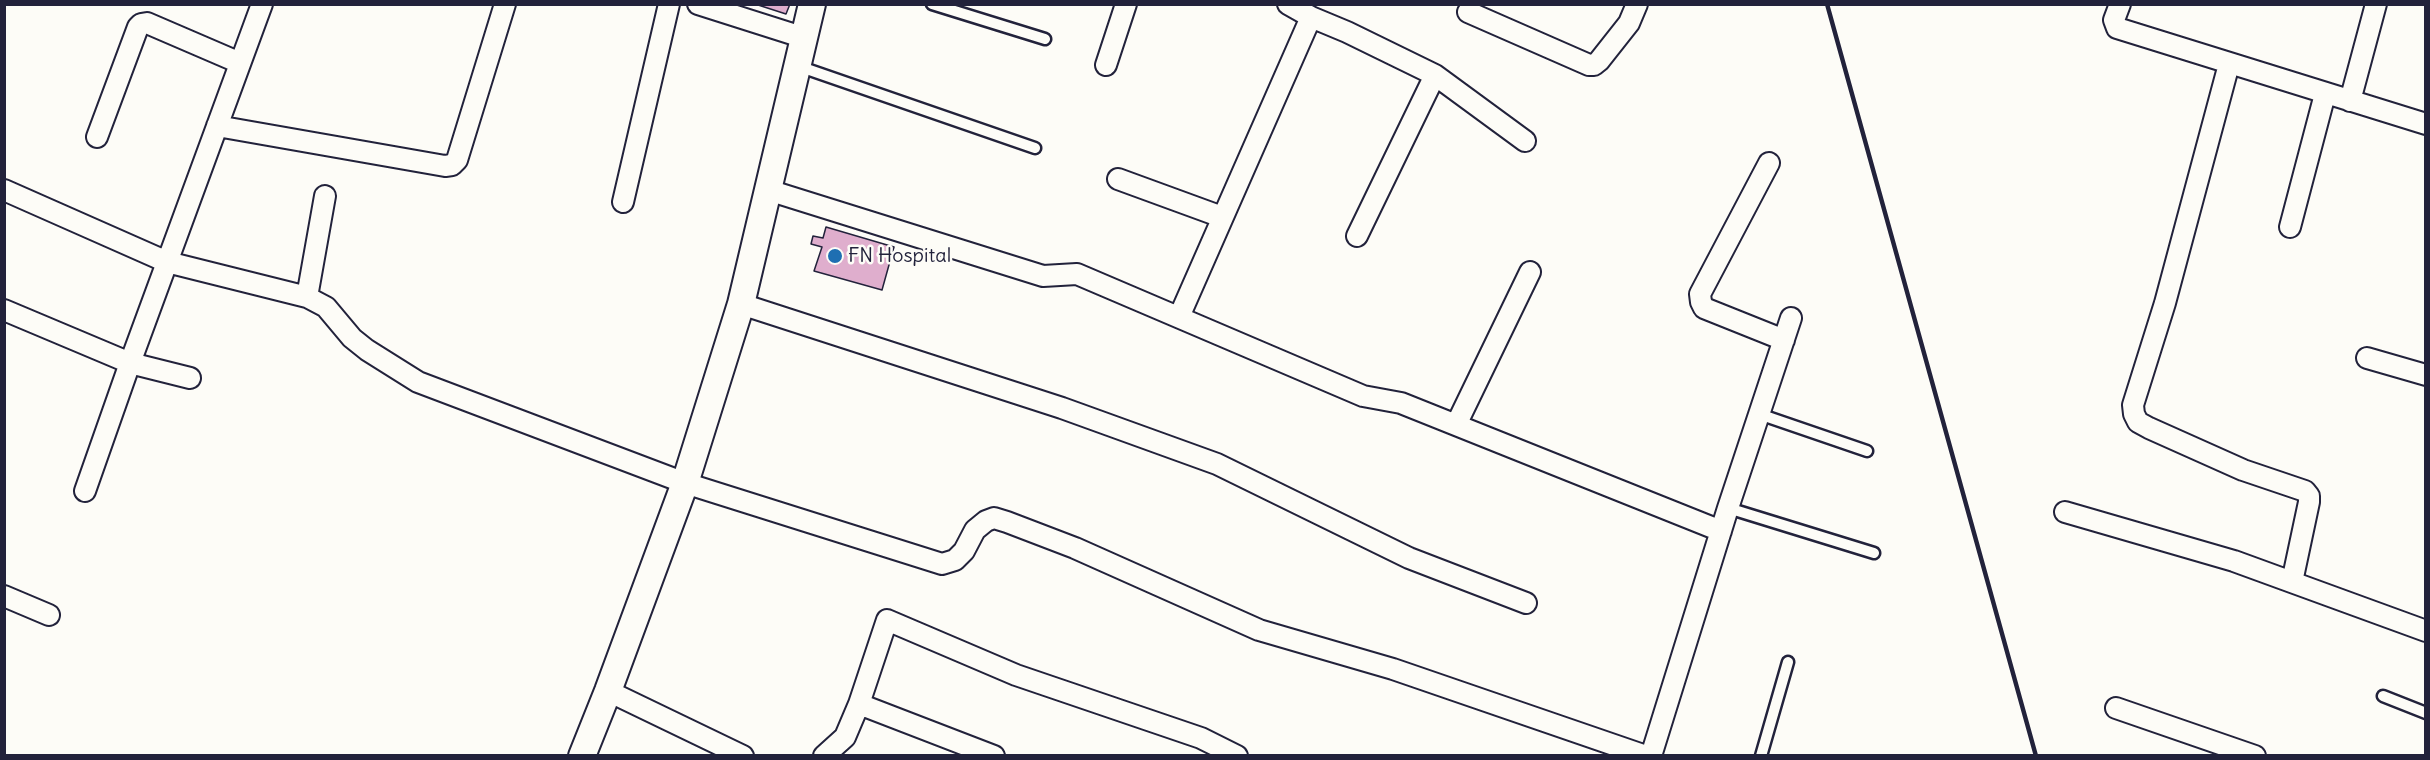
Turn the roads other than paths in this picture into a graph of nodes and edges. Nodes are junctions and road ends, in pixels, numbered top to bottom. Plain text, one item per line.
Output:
1 (262, 4) edge
2 (505, 4) edge
3 (669, 4) edge
4 (698, 4) edge
5 (812, 4) edge
6 (932, 4) edge
7 (1126, 4) edge
8 (1288, 4) edge
9 (1637, 4) edge
10 (2120, 4) edge
11 (2376, 4) edge
12 (1468, 12) dead end
13 (1311, 16) junction
14 (804, 38) junction
15 (1045, 39) dead end
16 (240, 63) junction
17 (1106, 64) dead end
18 (2229, 64) junction
19 (798, 66) junction
20 (1435, 75) junction
21 (2325, 94) junction
22 (2350, 101) junction
23 (2426, 124) edge
24 (217, 126) junction
25 (97, 137) dead end
26 (1525, 141) dead end
27 (1035, 148) dead end
28 (1768, 163) dead end
29 (1118, 179) dead end
30 (4, 190) edge
31 (768, 190) junction
32 (325, 196) dead end
33 (623, 202) dead end
34 (1222, 217) junction
35 (2290, 227) dead end
36 (1357, 236) dead end
37 (167, 262) junction
38 (1530, 272) dead end
39 (307, 297) junction
40 (741, 304) junction
41 (4, 310) edge
42 (1179, 317) junction
43 (1791, 318) dead end
44 (1784, 340) junction
45 (2367, 358) dead end
46 (130, 363) junction
47 (2426, 375) edge
48 (190, 378) dead end
49 (1759, 414) junction
50 (1456, 425) junction
51 (1867, 451) dead end
52 (685, 483) junction
53 (85, 491) dead end
54 (1728, 508) junction
55 (2065, 512) dead end
56 (1721, 531) junction
57 (1874, 553) dead end
58 (2292, 582) junction
59 (4, 596) edge
60 (1526, 603) dead end
61 (49, 615) dead end
62 (2426, 631) edge
63 (1788, 662) dead end
64 (609, 691) junction
65 (2383, 696) dead end
66 (859, 704) junction
67 (2116, 708) dead end
68 (2426, 713) edge
69 (582, 756) edge
70 (743, 756) edge
71 (824, 756) edge
72 (994, 756) edge
73 (1236, 756) edge
74 (1646, 756) edge
75 (1651, 756) edge
76 (1761, 756) edge
77 (2255, 756) edge

1 - 16 street
2 - 24 street
3 - 33 street
4 - 14 street
5 - 14 street
6 - 15 lane
7 - 17 street
8 - 13 street
9 - 12 street
10 - 18 street
11 - 22 street
13 - 20 street
13 - 34 street
14 - 19 street
16 - 24 street
16 - 25 street
18 - 21 street
18 - 58 street
19 - 27 lane
19 - 31 street
20 - 26 street
20 - 36 street
21 - 22 street
21 - 35 street
22 - 23 street
24 - 37 street
28 - 44 street
29 - 34 street
30 - 37 street
31 - 40 street
31 - 42 street
32 - 39 street
34 - 42 street
37 - 39 street
37 - 46 street
38 - 50 street
39 - 52 street
40 - 52 street
40 - 60 street
41 - 46 street
42 - 50 street
43 - 44 street
44 - 49 street
45 - 47 street
46 - 48 street
46 - 53 street
49 - 51 lane
49 - 54 street
50 - 56 street
52 - 64 street
52 - 74 street
54 - 56 street
54 - 57 lane
55 - 58 street
56 - 75 street
58 - 62 street
59 - 61 street
63 - 76 lane
64 - 69 street
64 - 70 street
65 - 68 lane
66 - 71 street
66 - 72 street
66 - 73 street
67 - 77 street

